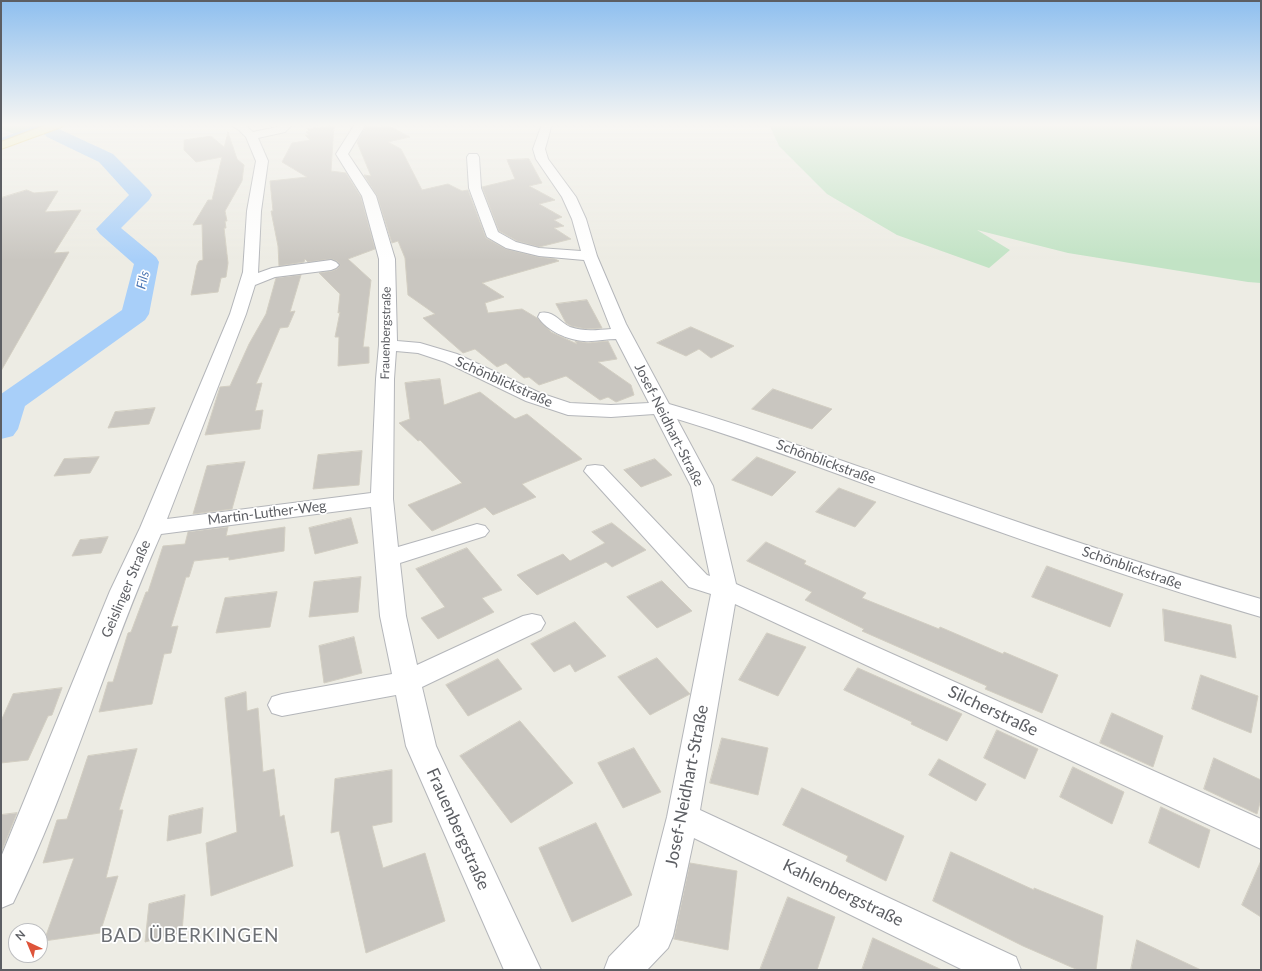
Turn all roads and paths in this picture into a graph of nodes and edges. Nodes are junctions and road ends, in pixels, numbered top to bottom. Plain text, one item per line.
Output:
1 (261, 169) edge
2 (352, 169) edge
3 (474, 169) edge
4 (549, 169) edge
5 (590, 256) junction
6 (331, 265) dead end
7 (247, 283) junction
8 (546, 317) dead end
9 (622, 333) junction
10 (388, 345) junction
11 (662, 408) junction
12 (595, 471) dead end
13 (382, 499) junction
14 (152, 528) junction
15 (477, 531) dead end
16 (387, 559) junction
17 (725, 589) junction
18 (1261, 608) edge
19 (532, 623) dead end
20 (407, 682) junction
21 (282, 705) dead end
22 (684, 817) junction
23 (1261, 834) edge
24 (1, 892) edge
25 (523, 970) edge
26 (622, 970) edge
27 (1003, 970) edge

1 - 7 street, Geislinger Straße
2 - 10 street, Frauenbergstraße
3 - 5 street
4 - 5 street, Josef-Neidhart-Straße
5 - 9 street, Josef-Neidhart-Straße
6 - 7 street
7 - 14 street, Geislinger Straße
8 - 9 street
9 - 11 street, Josef-Neidhart-Straße
10 - 11 street, Schönblickstraße
10 - 13 street, Frauenbergstraße
11 - 17 street, Josef-Neidhart-Straße
11 - 18 street, Schönblickstraße
12 - 17 street
13 - 14 street, Martin-Luther-Weg
13 - 16 street, Frauenbergstraße
14 - 24 street, Geislinger Straße
15 - 16 street
16 - 20 street, Frauenbergstraße
17 - 22 street, Josef-Neidhart-Straße
17 - 23 street, Silcherstraße
19 - 20 street
20 - 21 street
20 - 25 street, Frauenbergstraße
22 - 26 street, Josef-Neidhart-Straße
22 - 27 street, Kahlenbergstraße

